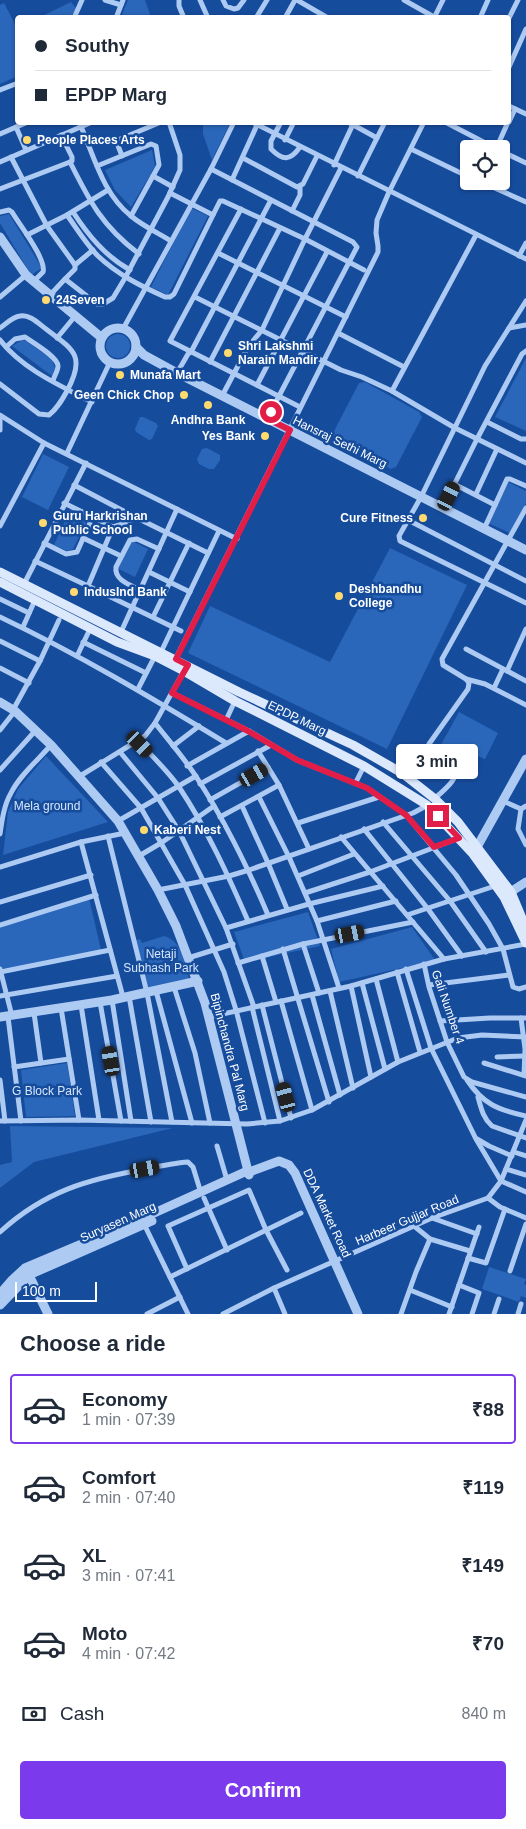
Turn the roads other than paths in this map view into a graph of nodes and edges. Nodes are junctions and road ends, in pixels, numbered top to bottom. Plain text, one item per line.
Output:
1 (82, 0) edge
2 (105, 0) edge
3 (179, 0) edge
4 (200, 0) edge
5 (223, 0) edge
6 (244, 0) edge
7 (267, 0) edge
8 (296, 0) edge
9 (443, 0) edge
10 (488, 0) edge
11 (518, 0) edge
12 (408, 1) edge
13 (122, 3) edge
14 (75, 15) edge
15 (117, 15) edge
16 (183, 15) edge
17 (207, 15) edge
18 (258, 15) edge
19 (287, 15) edge
20 (323, 15) edge
21 (431, 15) edge
22 (435, 15) edge
23 (481, 15) edge
24 (510, 15) edge
25 (526, 29) edge
26 (511, 63) edge
27 (15, 84) edge
28 (0, 90) edge
29 (511, 107) edge
30 (515, 109) junction
31 (526, 114) edge
32 (511, 118) edge
33 (21, 125) edge
34 (80, 125) edge
35 (153, 125) edge
36 (170, 125) edge
37 (233, 125) edge
38 (258, 125) joint
39 (280, 125) edge
40 (292, 125) edge
41 (351, 125) edge
42 (355, 125) edge
43 (384, 125) edge
44 (423, 125) edge
45 (451, 125) edge
46 (508, 125) edge
47 (16, 127) junction
48 (0, 134) edge
49 (275, 134) junction
50 (61, 135) junction
51 (377, 138) junction
52 (285, 140) junction
53 (479, 140) edge
54 (500, 140) edge
55 (300, 147) junction
56 (411, 149) junction
57 (26, 150) junction
58 (122, 156) junction
59 (317, 156) junction
60 (510, 156) edge
61 (11, 157) junction
62 (243, 158) junction
63 (0, 162) edge
64 (70, 162) junction
65 (526, 163) edge
66 (334, 165) junction
67 (97, 166) junction
68 (341, 168) junction
69 (211, 169) junction
70 (460, 173) edge
71 (153, 176) junction
72 (358, 176) junction
73 (232, 180) junction
74 (23, 181) junction
75 (173, 186) junction
76 (300, 186) junction
77 (0, 189) edge
78 (108, 190) junction
79 (500, 190) edge
80 (389, 192) junction
81 (170, 193) junction
82 (271, 200) junction
83 (89, 202) junction
84 (526, 202) edge
85 (191, 204) junction
86 (241, 209) junction
87 (292, 211) junction
88 (0, 212) edge
89 (70, 214) junction
90 (213, 215) junction
91 (131, 216) junction
92 (262, 219) junction
93 (314, 222) junction
94 (47, 226) junction
95 (280, 228) junction
96 (152, 229) junction
97 (27, 234) junction
98 (476, 235) junction
99 (0, 237) edge
100 (305, 239) junction
101 (171, 241) junction
102 (526, 243) edge
103 (92, 250) junction
104 (327, 252) junction
105 (218, 253) junction
106 (139, 254) junction
107 (519, 256) junction
108 (526, 259) edge
109 (238, 263) junction
110 (349, 263) junction
111 (75, 265) junction
112 (130, 270) junction
113 (364, 270) dead end
114 (256, 272) junction
115 (26, 274) junction
116 (125, 278) junction
117 (65, 279) junction
118 (34, 281) junction
119 (283, 285) junction
120 (146, 288) junction
121 (51, 294) junction
122 (304, 296) junction
123 (0, 297) edge
124 (194, 297) junction
125 (526, 301) edge
126 (215, 307) junction
127 (326, 307) junction
128 (76, 315) junction
129 (234, 317) junction
130 (346, 317) junction
131 (526, 324) edge
132 (0, 328) edge
133 (509, 328) junction
134 (123, 329) junction
135 (262, 330) junction
136 (338, 333) junction
137 (57, 338) junction
138 (102, 338) junction
139 (0, 340) edge
140 (281, 341) junction
141 (6, 347) junction
142 (136, 347) junction
143 (526, 351) edge
144 (191, 352) junction
145 (303, 352) junction
146 (144, 355) junction
147 (132, 356) junction
148 (110, 362) junction
149 (210, 362) junction
150 (324, 362) junction
151 (404, 367) junction
152 (177, 373) junction
153 (234, 374) junction
154 (52, 381) junction
155 (0, 384) edge
156 (258, 386) junction
157 (68, 389) junction
158 (392, 391) junction
159 (222, 396) junction
160 (279, 397) junction
161 (92, 402) junction
162 (300, 407) junction
163 (0, 417) edge
164 (268, 419) junction
165 (487, 422) junction
166 (0, 425) edge
167 (455, 428) junction
168 (0, 430) edge
169 (290, 430) junction
170 (477, 439) junction
171 (526, 439) edge
172 (44, 443) junction
173 (497, 449) junction
174 (67, 453) junction
175 (86, 463) junction
176 (526, 463) edge
177 (454, 484) junction
178 (74, 485) junction
179 (526, 486) edge
180 (476, 494) junction
181 (421, 496) junction
182 (64, 505) junction
183 (495, 505) junction
184 (443, 507) junction
185 (526, 508) edge
186 (178, 509) junction
187 (87, 514) junction
188 (137, 518) junction
189 (524, 518) edge
190 (408, 520) junction
191 (0, 526) edge
192 (113, 527) junction
193 (483, 529) junction
194 (219, 531) junction
195 (167, 532) junction
196 (83, 538) junction
197 (236, 539) junction
198 (508, 541) junction
199 (44, 543) junction
200 (189, 543) junction
201 (104, 548) junction
202 (159, 549) junction
203 (526, 550) edge
204 (208, 553) junction
205 (121, 556) junction
206 (36, 561) junction
207 (495, 565) junction
208 (0, 572) edge
209 (149, 572) junction
210 (526, 580) edge
211 (0, 582) edge
212 (170, 582) junction
213 (486, 582) junction
214 (24, 584) junction
215 (88, 586) junction
216 (140, 590) junction
217 (190, 592) junction
218 (0, 599) edge
219 (35, 600) junction
220 (526, 603) edge
221 (132, 607) junction
222 (29, 613) junction
223 (0, 617) edge
224 (152, 617) junction
225 (59, 620) dead end
226 (23, 627) junction
227 (173, 627) junction
228 (90, 629) junction
229 (526, 629) edge
230 (181, 631) dead end
231 (121, 632) junction
232 (0, 641) edge
233 (49, 641) junction
234 (83, 642) junction
235 (466, 649) dead end
236 (158, 654) junction
237 (77, 656) junction
238 (40, 661) junction
239 (174, 662) junction
240 (0, 668) edge
241 (186, 668) junction
242 (505, 670) junction
243 (146, 673) junction
244 (466, 679) junction
245 (526, 681) edge
246 (28, 683) junction
247 (494, 688) junction
248 (138, 689) junction
249 (172, 693) junction
250 (235, 701) junction
251 (0, 702) edge
252 (164, 705) junction
253 (526, 705) edge
254 (14, 711) junction
255 (226, 720) junction
256 (155, 723) junction
257 (199, 726) junction
258 (0, 730) edge
259 (36, 730) junction
260 (248, 731) junction
261 (138, 741) junction
262 (226, 743) junction
263 (271, 744) junction
264 (51, 745) junction
265 (173, 746) junction
266 (258, 751) junction
267 (120, 752) junction
268 (526, 759) edge
269 (101, 762) junction
270 (187, 766) junction
271 (364, 766) junction
272 (268, 767) junction
273 (0, 770) edge
274 (80, 776) junction
275 (196, 776) junction
276 (356, 782) junction
277 (200, 784) junction
278 (280, 785) junction
279 (178, 787) junction
280 (259, 797) junction
281 (379, 797) junction
282 (158, 798) junction
283 (210, 800) junction
284 (503, 801) junction
285 (431, 802) junction
286 (214, 806) junction
287 (242, 806) junction
288 (524, 807) edge
289 (141, 808) junction
290 (2, 810) edge
291 (406, 815) junction
292 (220, 817) junction
293 (198, 818) junction
294 (118, 821) junction
295 (383, 822) junction
296 (298, 823) junction
297 (364, 829) junction
298 (179, 831) junction
299 (125, 832) junction
300 (0, 834) edge
301 (108, 836) junction
302 (341, 837) junction
303 (459, 838) junction
304 (81, 842) junction
305 (161, 843) junction
306 (526, 845) edge
307 (434, 847) junction
308 (477, 847) junction
309 (309, 849) junction
310 (354, 854) junction
311 (139, 856) junction
312 (413, 856) junction
313 (289, 857) junction
314 (268, 863) junction
315 (392, 863) junction
316 (0, 866) edge
317 (249, 870) junction
318 (370, 872) junction
319 (91, 875) junction
320 (228, 876) junction
321 (298, 876) junction
322 (204, 882) junction
323 (526, 882) edge
324 (185, 885) junction
325 (384, 886) junction
326 (495, 886) junction
327 (158, 890) junction
328 (305, 893) junction
329 (470, 894) junction
330 (507, 894) junction
331 (96, 895) junction
332 (396, 901) junction
333 (0, 902) edge
334 (450, 902) junction
335 (309, 904) junction
336 (287, 909) junction
337 (428, 909) junction
338 (268, 915) junction
339 (407, 915) junction
340 (248, 921) junction
341 (317, 921) junction
342 (414, 922) junction
343 (0, 925) edge
344 (226, 928) junction
345 (526, 928) edge
346 (324, 940) junction
347 (232, 944) junction
348 (303, 944) junction
349 (526, 944) edge
350 (503, 948) junction
351 (110, 950) junction
352 (214, 950) junction
353 (283, 950) junction
354 (486, 952) junction
355 (262, 956) junction
356 (462, 956) junction
357 (188, 958) junction
358 (444, 959) junction
359 (238, 963) junction
360 (424, 964) junction
361 (406, 969) junction
362 (0, 971) edge
363 (397, 972) junction
364 (509, 975) junction
365 (117, 976) junction
366 (376, 979) junction
367 (198, 981) junction
368 (362, 983) junction
369 (429, 985) junction
370 (351, 986) junction
371 (526, 987) edge
372 (174, 988) junction
373 (339, 988) junction
374 (156, 991) junction
375 (330, 991) junction
376 (146, 993) junction
377 (319, 993) junction
378 (7, 994) junction
379 (312, 995) junction
380 (0, 996) edge
381 (126, 997) junction
382 (298, 997) junction
383 (112, 1000) junction
384 (100, 1002) junction
385 (278, 1002) junction
386 (81, 1005) junction
387 (262, 1005) junction
388 (253, 1007) junction
389 (61, 1008) junction
390 (236, 1010) junction
391 (34, 1013) junction
392 (7, 1017) edge
393 (209, 1017) junction
394 (524, 1018) edge
395 (440, 1021) junction
396 (525, 1037) edge
397 (447, 1042) junction
398 (431, 1048) junction
399 (420, 1052) junction
400 (525, 1056) edge
401 (497, 1057) dead end
402 (69, 1059) junction
403 (398, 1062) junction
404 (41, 1063) junction
405 (484, 1063) dead end
406 (14, 1067) junction
407 (386, 1069) junction
408 (525, 1076) edge
409 (371, 1077) junction
410 (0, 1080) edge
411 (466, 1080) junction
412 (353, 1088) junction
413 (340, 1095) junction
414 (478, 1095) junction
415 (526, 1097) edge
416 (329, 1102) junction
417 (312, 1110) junction
418 (526, 1116) edge
419 (291, 1118) junction
420 (79, 1120) junction
421 (99, 1120) junction
422 (121, 1120) junction
423 (526, 1120) edge
424 (2, 1121) edge
425 (22, 1121) junction
426 (131, 1121) junction
427 (280, 1121) junction
428 (151, 1122) junction
429 (172, 1122) junction
430 (192, 1123) junction
431 (210, 1123) junction
432 (236, 1123) junction
433 (265, 1123) junction
434 (523, 1138) edge
435 (476, 1139) junction
436 (217, 1146) dead end
437 (512, 1154) junction
438 (526, 1156) edge
439 (506, 1169) junction
440 (249, 1172) junction
441 (526, 1175) edge
442 (227, 1180) junction
443 (501, 1181) junction
444 (526, 1192) edge
445 (202, 1195) junction
446 (488, 1198) junction
447 (208, 1208) junction
448 (505, 1209) junction
449 (301, 1213) dead end
450 (432, 1218) junction
451 (526, 1218) edge
452 (143, 1222) junction
453 (526, 1224) edge
454 (414, 1226) junction
455 (479, 1227) dead end
456 (266, 1230) junction
457 (0, 1232) edge
458 (477, 1234) junction
459 (430, 1239) junction
460 (227, 1250) junction
461 (470, 1251) junction
462 (468, 1258) junction
463 (336, 1261) junction
464 (187, 1269) junction
465 (286, 1270) dead end
466 (27, 1271) junction
467 (510, 1271) dead end
468 (170, 1277) junction
469 (459, 1285) junction
470 (274, 1288) junction
471 (410, 1290) junction
472 (0, 1294) edge
473 (180, 1297) junction
474 (499, 1299) dead end
475 (521, 1304) dead end
476 (0, 1305) edge
477 (452, 1307) junction
478 (48, 1314) edge
479 (147, 1314) edge
480 (188, 1314) edge
481 (223, 1314) edge
482 (285, 1314) edge
483 (358, 1314) edge
484 (401, 1314) edge
485 (450, 1314) edge
486 (472, 1314) edge
487 (494, 1314) edge
488 (518, 1314) edge

1 - 14 street
2 - 13 street
3 - 16 street
4 - 17 street
5 - 6 street
7 - 18 street
8 - 19 street
8 - 20 street
9 - 22 street
10 - 23 street
11 - 24 street
12 - 21 street
13 - 15 street
25 - 26 street
27 - 28 street
29 - 30 street
30 - 31 street
30 - 32 street
33 - 47 street
34 - 50 street
34 - 67 street
35 - 58 street
36 - 75 street
37 - 69 street
38 - 49 street
38 - 62 street
39 - 49 street
40 - 52 street
41 - 66 street
42 - 51 street
43 - 51 street
44 - 56 street
45 - 53 street
46 - 54 street
47 - 48 street
47 - 57 street
49 - 52 street
49 - 55 street
50 - 57 street
50 - 64 street
51 - 72 street
52 - 55 street
55 - 59 street
56 - 70 street
56 - 80 street
57 - 61 street
58 - 67 street
58 - 71 street
59 - 66 street
59 - 76 street
60 - 65 street
61 - 63 street
61 - 74 street
62 - 73 street
62 - 76 street
64 - 74 street
64 - 83 street
66 - 68 street
67 - 78 street
68 - 72 street
68 - 93 street
69 - 73 street
69 - 85 street
71 - 75 street
71 - 91 street
72 - 80 street
73 - 82 street
74 - 77 street
74 - 94 street
75 - 81 street
76 - 87 street
78 - 83 street
78 - 91 street
79 - 84 street
80 - 98 street
80 - 130 street
81 - 85 street
81 - 96 street
82 - 87 street
82 - 92 street
83 - 89 street
83 - 106 street
85 - 90 street
85 - 101 street
86 - 90 street
86 - 92 street
86 - 105 street
87 - 93 street
88 - 97 street
89 - 94 street
89 - 103 street
89 - 112 street
90 - 120 street
91 - 96 street
92 - 95 street
92 - 109 street
93 - 100 street
93 - 110 street
94 - 97 street
94 - 111 street
95 - 100 street
95 - 114 street
96 - 101 street
96 - 106 street
97 - 118 street
98 - 107 street
98 - 151 street
99 - 115 street
100 - 104 street
100 - 119 street
101 - 120 street
102 - 107 street
103 - 111 street
103 - 116 street
104 - 110 street
104 - 122 street
105 - 109 street
105 - 124 street
106 - 112 street
107 - 108 street
109 - 114 street
109 - 126 street
110 - 113 street
110 - 127 street
111 - 117 street
112 - 116 street
114 - 119 street
114 - 129 street
115 - 118 street
115 - 123 street
116 - 117 street
116 - 120 street
117 - 121 street
118 - 121 street
119 - 122 street
119 - 135 street
120 - 134 street
121 - 128 street
122 - 127 street
122 - 140 street
124 - 126 street
124 - 144 street
125 - 133 street
126 - 129 street
126 - 144 street
127 - 130 street
127 - 145 street
128 - 137 street
128 - 138 street
129 - 135 street
129 - 149 street
130 - 136 street
131 - 133 street
132 - 137 street
133 - 167 street
134 - 138 street
134 - 142 street
135 - 140 street
135 - 153 street
136 - 150 street
136 - 151 street
137 - 157 street
138 - 148 street
139 - 141 street
140 - 145 street
140 - 156 street
141 - 154 street
141 - 154 street
142 - 146 street, Hansraj Sethi Marg
142 - 147 street
143 - 165 street
144 - 149 street
144 - 152 street
145 - 150 street
145 - 160 street
146 - 147 street
146 - 152 street, Hansraj Sethi Marg
147 - 148 street
148 - 161 street
149 - 153 street
150 - 158 street
150 - 162 street
151 - 158 street
152 - 159 street, Hansraj Sethi Marg
153 - 156 street
153 - 159 street
154 - 157 street
155 - 157 street
156 - 160 street
157 - 161 street
158 - 167 street
159 - 164 street, Hansraj Sethi Marg
160 - 162 street
160 - 164 street
161 - 174 street
162 - 169 street
163 - 166 street
163 - 172 street
164 - 169 street, Hansraj Sethi Marg
165 - 170 street
165 - 171 street
166 - 168 street
167 - 170 street
167 - 181 street
169 - 181 street, Hansraj Sethi Marg
169 - 197 street
170 - 173 street
170 - 177 street
172 - 174 street
172 - 191 street
173 - 176 street
173 - 180 street
174 - 175 street
175 - 178 street
175 - 186 street
177 - 180 street
177 - 184 street
178 - 182 street
178 - 188 street
179 - 183 street
180 - 183 street
181 - 184 street, Hansraj Sethi Marg
181 - 190 street
182 - 187 street
182 - 199 street
183 - 193 street
184 - 193 street, Hansraj Sethi Marg
185 - 189 street
186 - 194 street
186 - 195 street
187 - 192 street
187 - 196 street
188 - 192 street
188 - 195 street
189 - 198 street
190 - 207 street
190 - 213 street
192 - 201 street
193 - 198 street, Hansraj Sethi Marg
194 - 197 street
194 - 204 street
195 - 200 street
195 - 202 street
196 - 199 street
196 - 201 street
197 - 239 street
198 - 203 street, Hansraj Sethi Marg
198 - 207 street
199 - 206 street
200 - 204 street
200 - 212 street
201 - 205 street
201 - 215 street
202 - 205 street
202 - 209 street
204 - 217 street
205 - 216 street
206 - 214 street
206 - 215 street
207 - 210 street
207 - 213 street
208 - 214 main road, EPDP Marg
209 - 212 street
209 - 216 street
211 - 219 main road, EPDP Marg
212 - 217 street
212 - 224 street
213 - 220 street
213 - 244 street
214 - 231 main road, EPDP Marg
215 - 221 street
216 - 221 street
217 - 227 street
218 - 222 street
219 - 222 street
219 - 228 main road, EPDP Marg
221 - 224 street
221 - 231 street
222 - 226 street
223 - 226 street
224 - 227 street
225 - 233 street
226 - 233 street
227 - 230 street
227 - 236 street
228 - 234 street
228 - 236 main road, EPDP Marg
229 - 242 street
231 - 236 main road, EPDP Marg
232 - 238 street
233 - 237 street
233 - 238 street
234 - 237 street
234 - 243 street
235 - 242 street
236 - 239 main road, EPDP Marg
236 - 243 street
237 - 248 street
238 - 246 street
239 - 241 main road, EPDP Marg
240 - 246 street
241 - 249 street
241 - 250 main road, EPDP Marg
241 - 285 main road, EPDP Marg
242 - 245 street
242 - 247 street
243 - 248 street
244 - 247 street
244 - 285 street
246 - 254 street
247 - 253 street
248 - 252 street
249 - 252 street
249 - 255 street
250 - 255 street
250 - 271 main road, EPDP Marg
251 - 254 street, Bipinchandra Pal Marg
252 - 256 street
252 - 257 street
254 - 258 street
254 - 259 street, Bipinchandra Pal Marg
255 - 260 street
256 - 261 street
256 - 265 street
257 - 262 street
257 - 265 street
259 - 264 street, Bipinchandra Pal Marg
259 - 273 street
260 - 262 street
260 - 263 street
261 - 267 street
261 - 279 street
262 - 270 street
263 - 266 street
263 - 276 street
264 - 274 street, Bipinchandra Pal Marg
264 - 290 street
265 - 270 street
266 - 272 street
266 - 277 street
267 - 269 street
267 - 282 street
268 - 284 street
269 - 274 street
269 - 289 street
270 - 275 street
271 - 276 street
271 - 285 main road, EPDP Marg
272 - 278 street
272 - 283 street
274 - 294 street, Bipinchandra Pal Marg
275 - 277 street
275 - 279 street
276 - 281 street
277 - 283 street
278 - 280 street
278 - 296 street
279 - 282 street
279 - 293 street
280 - 287 street
280 - 313 street
281 - 291 street
281 - 296 street
282 - 289 street
282 - 298 street
283 - 286 street
284 - 288 street
284 - 308 street
285 - 291 street
285 - 303 main road, EPDP Marg
285 - 308 main road, EPDP Marg
286 - 292 street
286 - 293 street
287 - 292 street
287 - 314 street
288 - 306 street
289 - 294 street
289 - 305 street
290 - 300 street
291 - 295 street
291 - 307 street
292 - 317 street
293 - 298 street
293 - 320 street
294 - 299 street, Bipinchandra Pal Marg
295 - 297 street
295 - 312 street
296 - 309 street
297 - 302 street
297 - 315 street
298 - 305 street
298 - 322 street
299 - 301 street
299 - 311 street, Bipinchandra Pal Marg
301 - 304 street
301 - 376 street
302 - 309 street
302 - 310 street
303 - 307 street
303 - 326 main road, EPDP Marg
304 - 316 street
304 - 319 street
305 - 311 street
305 - 324 street
307 - 312 street
307 - 329 street
308 - 330 main road, EPDP Marg
309 - 313 street
310 - 318 street
310 - 321 street
311 - 327 street, Bipinchandra Pal Marg
312 - 315 street
312 - 334 street
313 - 314 street
313 - 321 street
314 - 317 street
314 - 336 street
315 - 318 street
315 - 337 street
317 - 320 street
317 - 338 street
318 - 325 street
318 - 328 street
319 - 331 street
319 - 333 street
320 - 322 street
320 - 340 street
321 - 328 street
322 - 324 street
322 - 344 street
323 - 330 street
324 - 327 street
324 - 352 street
325 - 332 street
325 - 335 street
326 - 329 street
326 - 330 main road, EPDP Marg
327 - 357 street, Bipinchandra Pal Marg
328 - 335 street
329 - 334 street
329 - 350 street
330 - 345 main road, EPDP Marg
330 - 349 main road, EPDP Marg
331 - 343 street
331 - 351 street
332 - 339 street
332 - 341 street
334 - 337 street
334 - 354 street
335 - 336 street
335 - 341 street
336 - 338 street
337 - 339 street
337 - 356 street
338 - 340 street
339 - 342 street
340 - 344 street
341 - 346 street
342 - 346 street
342 - 358 street
344 - 347 street
346 - 348 street
346 - 373 street
347 - 352 street
347 - 359 street
348 - 353 street
348 - 377 street
349 - 350 street
350 - 354 street
350 - 364 street
351 - 362 street
351 - 365 street
352 - 357 street
352 - 390 street
353 - 355 street
353 - 382 street
354 - 356 street
355 - 359 street
355 - 385 street
356 - 358 street
357 - 367 street, Bipinchandra Pal Marg
358 - 360 street
359 - 388 street
360 - 361 street
360 - 369 street, Gali Number 4
361 - 363 street
361 - 398 street
362 - 378 street
363 - 366 street
363 - 399 street
364 - 369 street
364 - 371 street
365 - 378 street
365 - 381 street
366 - 368 street
366 - 403 street
367 - 372 street
367 - 393 street, Bipinchandra Pal Marg
368 - 370 street
368 - 407 street
369 - 395 street, Gali Number 4
370 - 373 street
370 - 409 street
372 - 374 street
372 - 431 street
373 - 375 street
374 - 376 street
374 - 430 street
375 - 377 street
375 - 412 street
376 - 381 street
376 - 429 street
377 - 379 street
378 - 380 street
378 - 392 street
379 - 382 street
379 - 413 street
381 - 383 street
381 - 428 street
382 - 385 street
382 - 416 street
383 - 384 street
383 - 426 street
384 - 386 street
384 - 422 street
385 - 387 street
385 - 417 street
386 - 389 street
386 - 421 street
387 - 388 street
387 - 419 street
388 - 390 street
388 - 427 street
389 - 391 street
389 - 402 street
390 - 393 street
390 - 433 street
391 - 392 street
391 - 404 street
392 - 406 street
393 - 432 street, Bipinchandra Pal Marg
394 - 395 street
394 - 396 street
395 - 397 street, Gali Number 4
396 - 397 street
396 - 400 street
397 - 398 street
397 - 411 street, Gali Number 4
398 - 399 street
398 - 435 street
399 - 403 street
400 - 401 street
400 - 408 street
402 - 404 street
402 - 420 street
403 - 407 street
404 - 406 street
405 - 408 street
406 - 425 street
407 - 409 street
409 - 412 street
410 - 424 street
411 - 414 street, Gali Number 4
411 - 415 street
412 - 413 street
413 - 416 street
414 - 418 street
414 - 434 street
416 - 417 street
417 - 419 street
419 - 427 street
420 - 421 street
420 - 425 street
421 - 422 street
422 - 426 street
423 - 434 street
424 - 425 street
426 - 428 street
427 - 433 street
428 - 429 street
429 - 430 street
430 - 431 street
431 - 432 street
432 - 433 street
432 - 440 street, Bipinchandra Pal Marg
434 - 437 street
435 - 437 street
435 - 443 street
436 - 442 street
437 - 438 street
437 - 439 street
439 - 441 street
439 - 443 street
440 - 442 street, Suryasen Marg
440 - 445 street, Suryasen Marg
440 - 463 street, DDA Market Road
442 - 445 street, Suryasen Marg
443 - 444 street
443 - 446 street
445 - 447 street
445 - 452 street, Suryasen Marg
445 - 457 street
446 - 448 street
446 - 450 street, Harbeer Gujjar Road
447 - 456 street
447 - 460 street
447 - 464 street
448 - 451 street
448 - 462 street
449 - 456 street
450 - 454 street, Harbeer Gujjar Road
450 - 458 street
452 - 466 street, Suryasen Marg
452 - 468 street
453 - 467 street
454 - 459 street
454 - 463 street, Harbeer Gujjar Road
455 - 458 street
456 - 460 street
456 - 465 street
458 - 461 street
459 - 461 street
459 - 471 street
460 - 464 street
461 - 462 street
462 - 469 street
463 - 470 street, Harbeer Gujjar Road
463 - 483 street, DDA Market Road
464 - 468 street
466 - 472 street, Suryasen Marg
466 - 476 street, Suryasen Marg
466 - 478 street
468 - 473 street
469 - 477 street
469 - 486 street
470 - 481 street, Harbeer Gujjar Road
470 - 482 street
471 - 477 street
471 - 484 street
473 - 479 street
473 - 480 street
474 - 487 street
475 - 488 street
477 - 485 street

